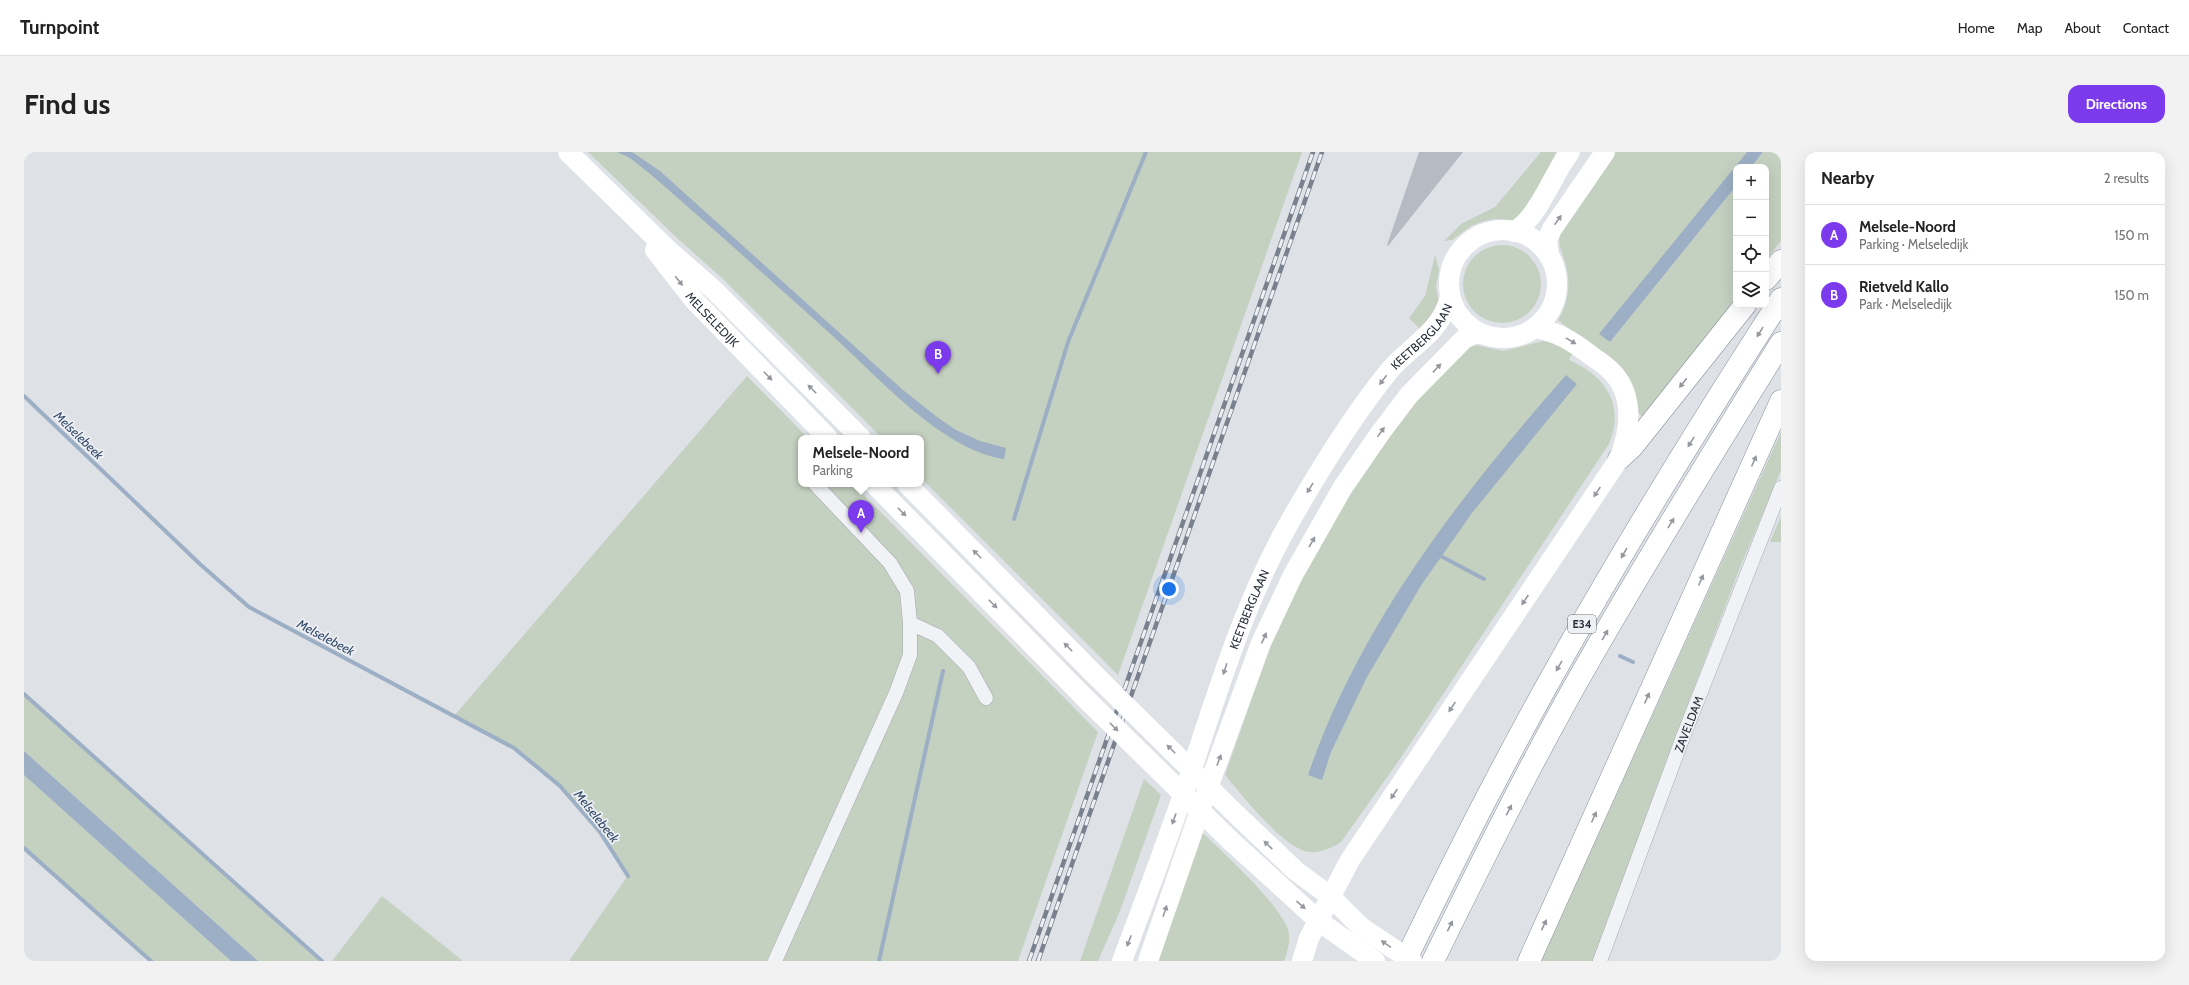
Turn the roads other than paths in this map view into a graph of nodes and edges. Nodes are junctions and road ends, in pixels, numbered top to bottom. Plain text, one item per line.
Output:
1 (568, 152) edge
2 (1570, 152) edge
3 (1605, 152) edge
4 (611, 196) junction
5 (1514, 232) junction
6 (1548, 256) junction
7 (1781, 261) edge
8 (1769, 275) edge
9 (1450, 297) junction
10 (1781, 299) edge
11 (1743, 308) edge
12 (1534, 328) junction
13 (1482, 334) junction
14 (1781, 343) edge
15 (1781, 401) edge
16 (840, 416) junction
17 (823, 435) edge
18 (826, 435) edge
19 (858, 435) edge
20 (1619, 460) junction
21 (818, 487) edge
22 (877, 487) edge
23 (910, 487) edge
24 (1781, 488) edge
25 (910, 623) junction
26 (986, 698) dead end
27 (1350, 860) junction
28 (1311, 882) junction
29 (1330, 896) junction
30 (1320, 922) junction
31 (1361, 927) junction
32 (775, 961) edge
33 (1122, 961) edge
34 (1148, 961) edge
35 (1302, 961) edge
36 (1376, 961) edge
37 (1405, 961) edge
38 (1412, 961) edge
39 (1433, 961) edge
40 (1528, 961) edge
41 (1600, 961) edge

1 - 4 main road, MELSELEDIJK
2 - 5 main road
6 -> 3 main road
16 -> 4 main road, MELSELEDIJK
4 -> 17 main road, MELSELEDIJK
5 - 6 main road
5 - 9 main road
6 - 12 main road
7 - 8 highway
9 - 13 main road
9 -> 33 main road, KEETBERGLAAN
10 -> 37 highway, E34
11 -> 20 highway
12 - 13 main road
12 -> 20 main road
34 -> 13 main road, KEETBERGLAAN
39 -> 14 highway, E34
40 -> 15 highway
16 - 18 street
16 - 19 main road, MELSELEDIJK
20 -> 27 main road
21 - 25 street
22 -> 30 main road, bridge
28 -> 23 main road, bridge
24 - 41 street, ZAVELDAM
25 - 26 street
25 - 32 street
27 - 28 main road
27 - 29 main road
28 - 29 main road
29 - 30 main road
29 - 31 main road
30 - 31 main road
30 - 35 main road
30 - 36 main road
38 -> 31 main road, bridge

